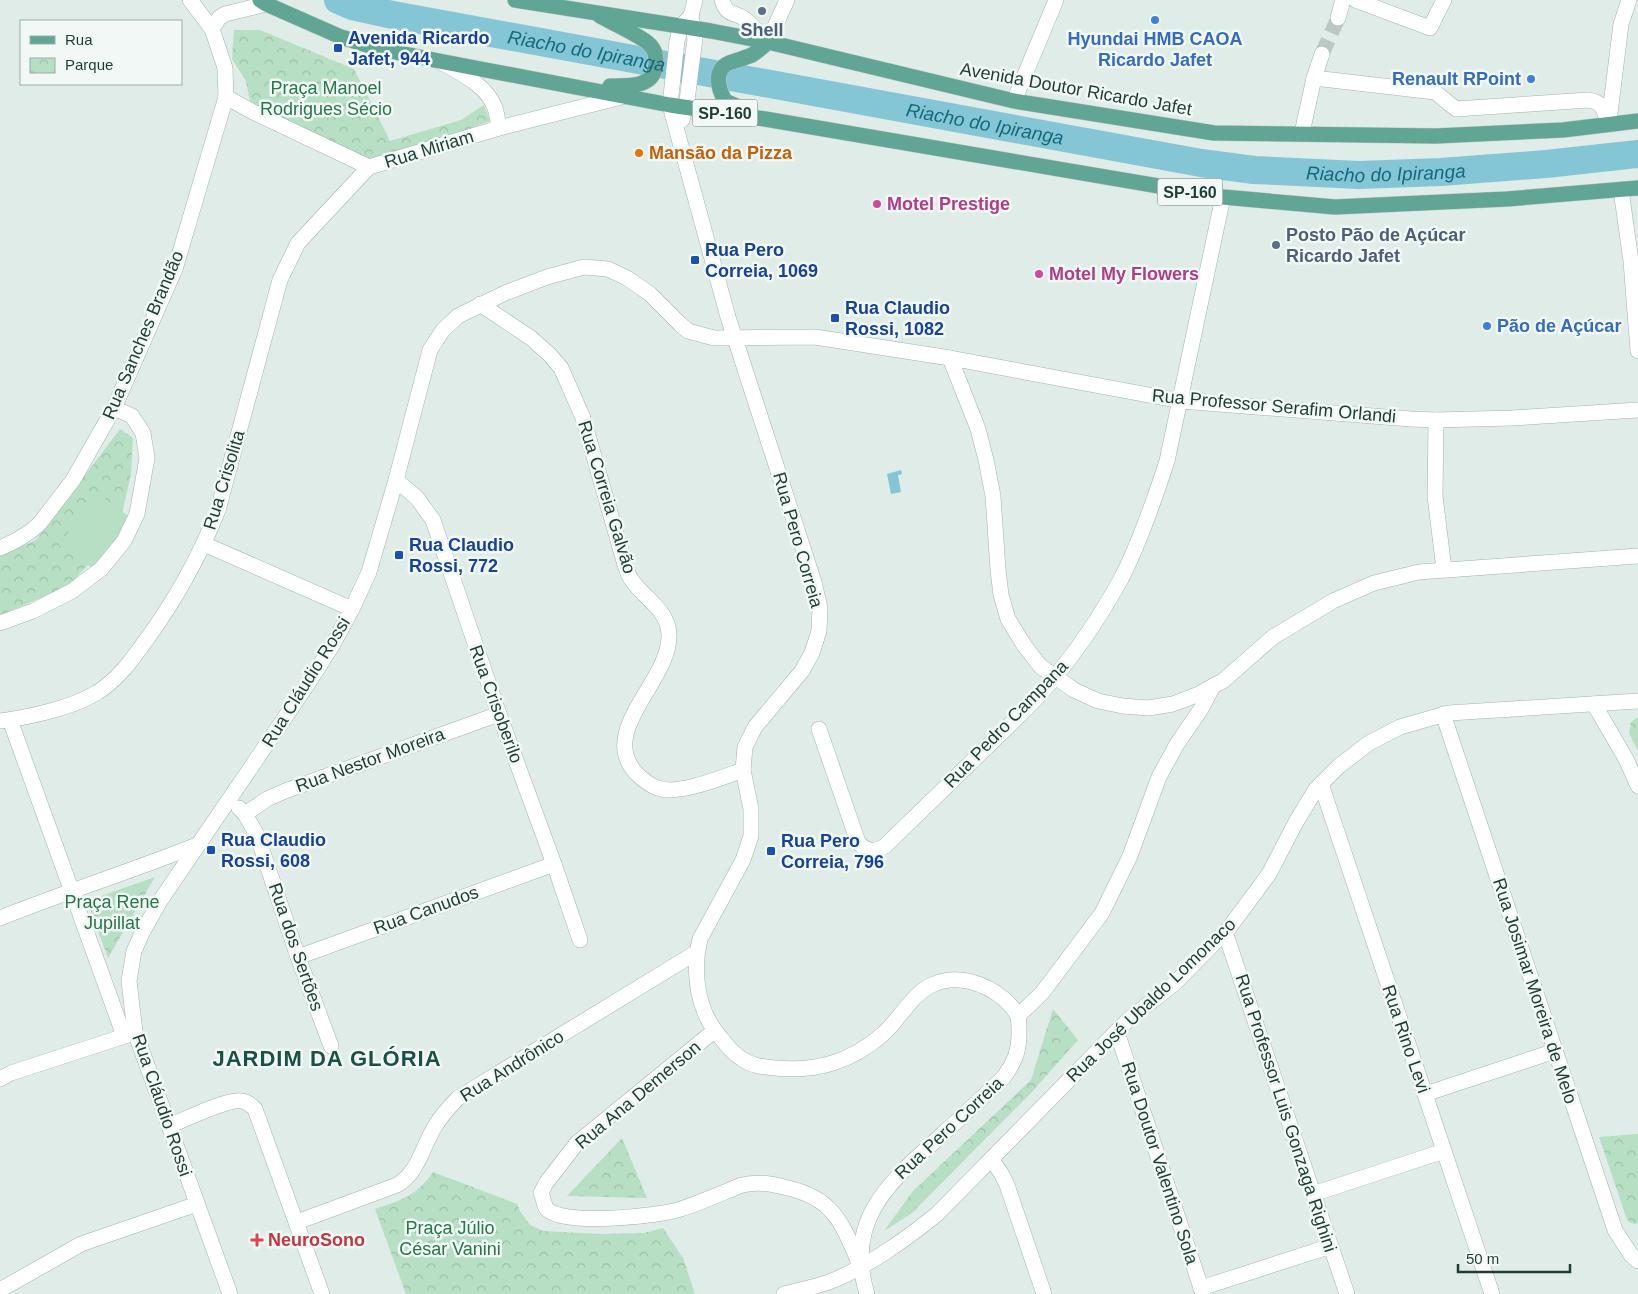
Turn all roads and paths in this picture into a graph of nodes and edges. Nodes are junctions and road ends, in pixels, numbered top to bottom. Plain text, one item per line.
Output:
1 (190, 0) edge
2 (514, 0) edge
3 (694, 0) edge
4 (722, 0) edge
5 (787, 0) edge
6 (1056, 0) edge
7 (1343, 0) edge
8 (1355, 0) edge
9 (1444, 0) edge
10 (1629, 0) edge
11 (263, 2) edge
12 (593, 12) junction
13 (1338, 18) tunnel mouth
14 (690, 27) junction
15 (212, 29) junction
16 (768, 42) junction
17 (1322, 54) tunnel mouth
18 (439, 61) junction
19 (1314, 78) junction
20 (576, 86) junction
21 (625, 96) junction
22 (226, 97) junction
23 (1014, 101) junction
24 (670, 103) junction
25 (686, 104) junction
26 (765, 118) junction
27 (1638, 121) edge
28 (1609, 126) junction
29 (499, 128) junction
30 (678, 133) junction
31 (1302, 133) junction
32 (369, 167) junction
33 (1638, 188) edge
34 (1621, 190) junction
35 (1224, 197) junction
36 (480, 304) junction
37 (734, 337) junction
38 (1638, 351) edge
39 (950, 358) junction
40 (1181, 400) junction
41 (114, 408) junction
42 (1638, 410) edge
43 (1436, 420) junction
44 (396, 480) junction
45 (204, 544) junction
46 (0, 548) edge
47 (1638, 556) edge
48 (1444, 570) junction
49 (352, 609) junction
50 (0, 622) edge
51 (1056, 677) junction
52 (1213, 686) junction
53 (1638, 701) edge
54 (1594, 704) junction
55 (499, 714) junction
56 (1444, 714) junction
57 (5, 721) edge
58 (819, 729) dead end
59 (743, 770) junction
60 (1321, 784) junction
61 (1638, 786) edge
62 (230, 798) junction
63 (245, 814) junction
64 (197, 845) junction
65 (554, 864) junction
66 (71, 890) junction
67 (0, 918) edge
68 (1225, 932) junction
69 (580, 940) dead end
70 (697, 952) junction
71 (298, 957) junction
72 (1018, 1016) junction
73 (714, 1032) junction
74 (1117, 1032) junction
75 (130, 1034) junction
76 (331, 1046) dead end
77 (1555, 1051) junction
78 (0, 1079) edge
79 (1425, 1094) junction
80 (169, 1126) junction
81 (1444, 1151) junction
82 (991, 1159) junction
83 (1313, 1194) junction
84 (197, 1204) junction
85 (297, 1222) junction
86 (1331, 1246) junction
87 (1638, 1261) edge
88 (861, 1266) junction
89 (0, 1290) edge
90 (1202, 1291) edge
91 (230, 1294) edge
92 (322, 1294) edge
93 (784, 1294) edge
94 (867, 1294) edge
95 (1044, 1294) edge
96 (1347, 1294) edge
97 (1492, 1294) edge

1 - 15 street, Rua Sanches Brandão
2 - 12 main road, Avenida Doutor Ricardo Jafet
3 - 14 street
4 - 16 street
5 - 16 street
6 - 23 street
7 - 13 street
8 - 9 street
10 - 28 street
11 - 15 street
11 - 18 main road
12 - 14 main road, Avenida Doutor Ricardo Jafet
12 - 20 main road
14 - 16 main road, Avenida Doutor Ricardo Jafet
14 - 24 street
14 - 25 street
15 - 22 street, Rua Sanches Brandão
16 - 23 main road, Avenida Doutor Ricardo Jafet
16 - 26 main road
17 - 19 street
18 - 20 main road, SP-160
18 - 29 street
19 - 28 street
19 - 31 street
20 - 21 main road, SP-160
21 - 24 main road, SP-160
21 - 29 street, Rua Miriam
22 - 32 street, Rua Miriam
22 - 41 street, Rua Sanches Brandão
23 - 31 main road, Avenida Doutor Ricardo Jafet
24 - 25 main road, SP-160
24 - 30 street, Rua Pero Correia
25 - 26 main road, SP-160
25 - 30 street
26 - 35 main road, SP-160
27 - 28 main road, Avenida Doutor Ricardo Jafet
28 - 31 main road, Avenida Doutor Ricardo Jafet
29 - 32 street, Rua Miriam
30 - 37 street, Rua Pero Correia
32 - 45 street, Rua Crisolita
33 - 34 main road, SP-160
34 - 35 main road, SP-160
34 - 38 street
35 - 40 street, Rua Pedro Campana
36 - 37 street, Rua Cláudio Rossi
36 - 44 street, Rua Cláudio Rossi
36 - 59 street, Rua Correia Galvão
37 - 39 street, Rua Professor Serafim Orlandi
37 - 59 street, Rua Pero Correia
39 - 40 street, Rua Professor Serafim Orlandi
39 - 51 street
40 - 43 street, Rua Professor Serafim Orlandi
40 - 51 street, Rua Pedro Campana
41 - 46 street, Rua Sanches Brandão
41 - 50 street
42 - 43 street, Rua Professor Serafim Orlandi
43 - 48 street
44 - 49 street, Rua Cláudio Rossi
44 - 55 street, Rua Crisoberilo
45 - 49 street
45 - 57 street, Rua Crisolita
47 - 48 street
48 - 52 street
49 - 62 street, Rua Cláudio Rossi
51 - 52 street
51 - 58 street, Rua Pedro Campana
52 - 72 street
53 - 54 street, Rua José Ubaldo Lomonaco
54 - 56 street, Rua José Ubaldo Lomonaco
54 - 61 street
55 - 63 street, Rua Nestor Moreira
55 - 65 street, Rua Crisoberilo
56 - 60 street, Rua José Ubaldo Lomonaco
56 - 77 street, Rua Josimar Moreira de Melo
57 - 66 street
59 - 70 street, Rua Pero Correia
60 - 68 street, Rua José Ubaldo Lomonaco
60 - 79 street, Rua Rino Levi
62 - 63 street, Rua dos Sertões
62 - 64 street, Rua Cláudio Rossi
63 - 71 street, Rua dos Sertões
64 - 66 street
64 - 75 street, Rua Cláudio Rossi
65 - 69 street, Rua Crisoberilo
65 - 71 street, Rua Canudos
66 - 67 street
66 - 75 street
68 - 74 street, Rua José Ubaldo Lomonaco
68 - 83 street, Rua Professor Luis Gonzaga Righini
70 - 73 street, Rua Pero Correia
70 - 85 street, Rua Andrônico
71 - 76 street, Rua dos Sertões
72 - 73 street, Rua Pero Correia
72 - 88 street, Rua Pero Correia
73 - 88 street, Rua Ana Demerson
74 - 82 street, Rua José Ubaldo Lomonaco
74 - 90 street, Rua Doutor Valentino Sola
75 - 78 street
75 - 80 street, Rua Cláudio Rossi
77 - 79 street
77 - 87 street, Rua Josimar Moreira de Melo
79 - 81 street, Rua Rino Levi
80 - 84 street, Rua Cláudio Rossi
80 - 85 street
81 - 83 street
81 - 97 street, Rua Rino Levi
82 - 88 street, Rua José Ubaldo Lomonaco
82 - 95 street
83 - 86 street, Rua Professor Luis Gonzaga Righini
84 - 89 street
84 - 91 street, Rua Cláudio Rossi
85 - 92 street
86 - 90 street
86 - 96 street, Rua Professor Luis Gonzaga Righini
88 - 93 street, Rua José Ubaldo Lomonaco
88 - 94 street, Rua Pero Correia

